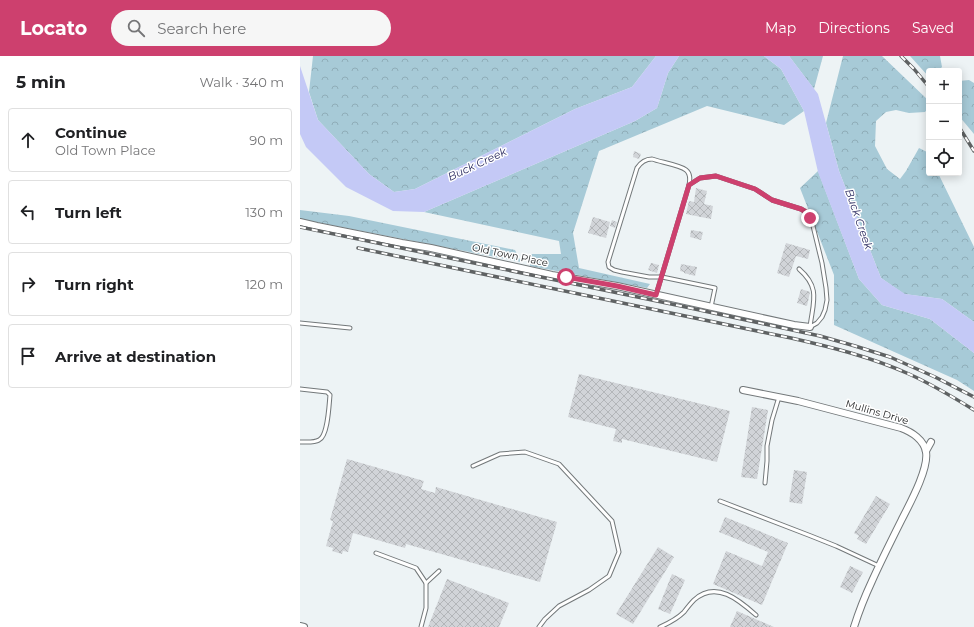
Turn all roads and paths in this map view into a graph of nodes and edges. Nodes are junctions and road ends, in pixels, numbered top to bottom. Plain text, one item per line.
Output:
1 (689, 185) junction
2 (300, 222) edge
3 (798, 269) dead end
4 (662, 277) junction
5 (656, 295) junction
6 (711, 307) junction
7 (300, 323) edge
8 (810, 327) junction
9 (350, 328) dead end
10 (300, 389) edge
11 (743, 390) dead end
12 (779, 397) junction
13 (300, 442) edge
14 (931, 442) dead end
15 (926, 451) junction
16 (473, 466) dead end
17 (765, 483) dead end
18 (720, 501) dead end
19 (376, 553) dead end
20 (879, 566) junction
21 (439, 571) dead end
22 (426, 582) junction
23 (756, 615) dead end
24 (300, 626) edge
25 (304, 627) edge
26 (421, 627) edge
27 (539, 627) edge
28 (660, 627) edge
29 (854, 627) edge

1 - 4 lane
1 - 4 lane
1 - 8 lane
2 - 5 street, Old Town Place
3 - 8 lane
4 - 5 lane
4 - 6 lane
5 - 6 street, Old Town Place
6 - 8 street, Old Town Place
7 - 9 lane
10 - 13 lane
11 - 12 street, Mullins Drive
12 - 15 street, Mullins Drive
12 - 17 lane
14 - 15 street
15 - 20 street
16 - 27 lane
18 - 20 lane
19 - 22 lane
20 - 29 street
21 - 22 lane
22 - 26 lane
23 - 28 lane
24 - 25 street

